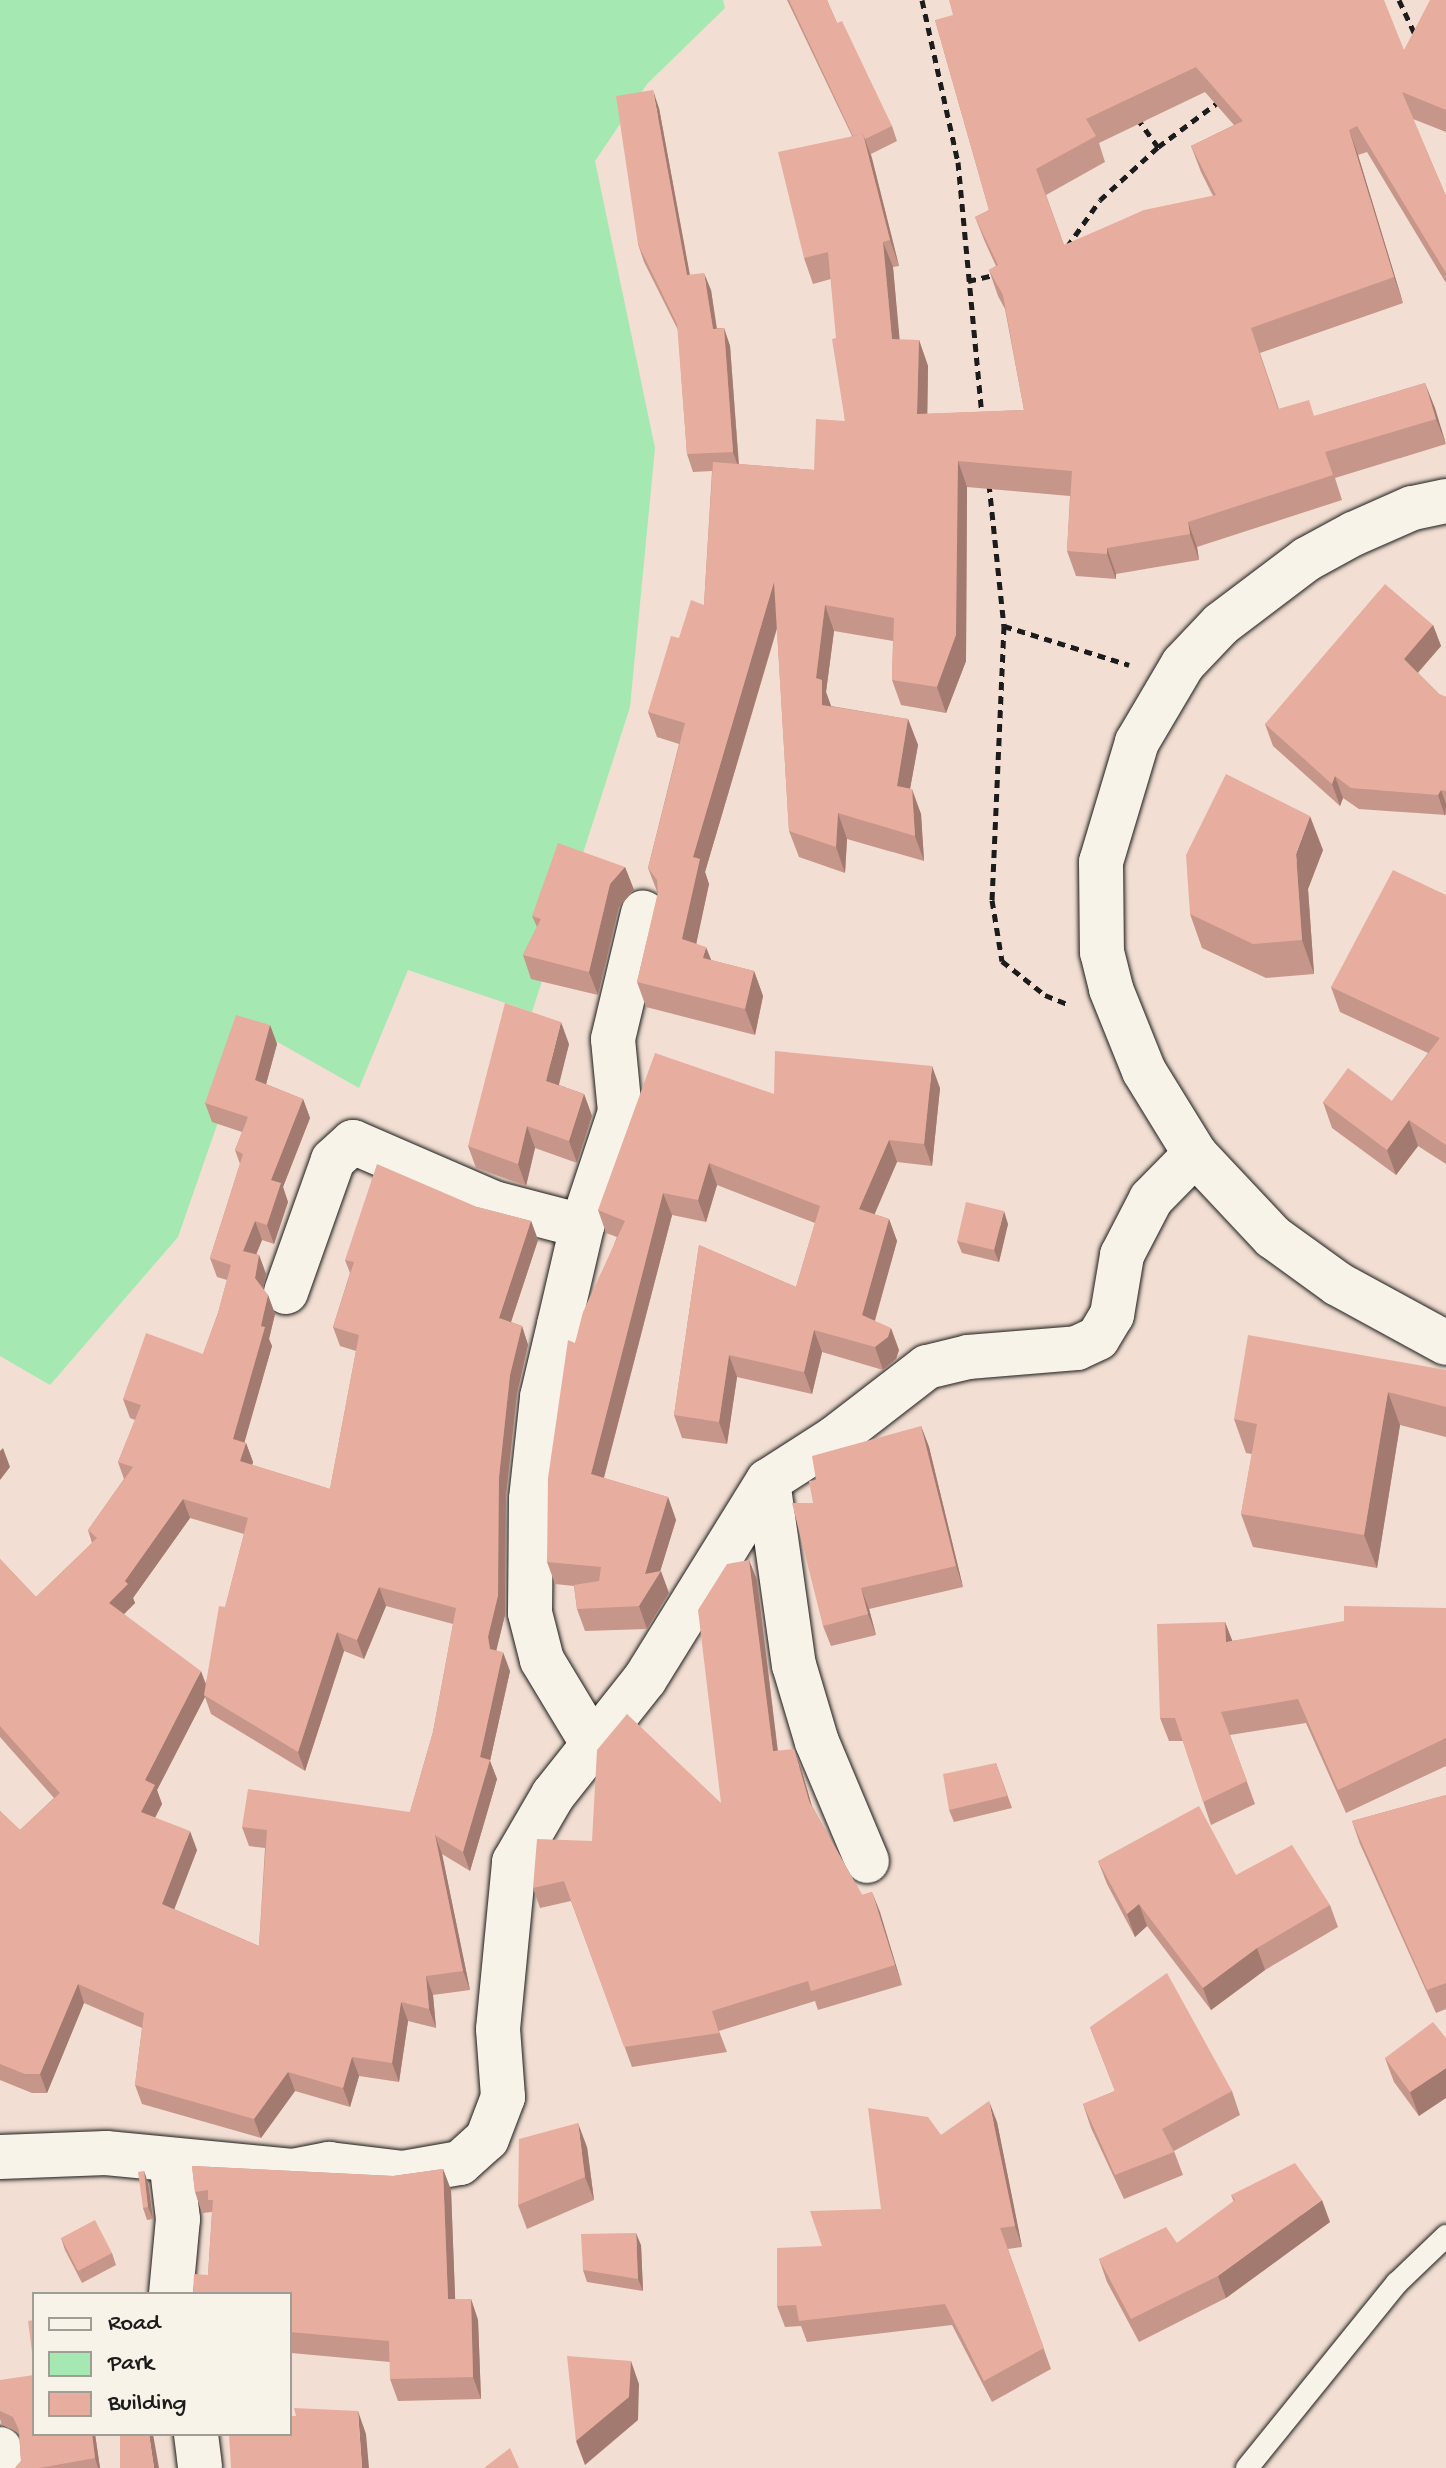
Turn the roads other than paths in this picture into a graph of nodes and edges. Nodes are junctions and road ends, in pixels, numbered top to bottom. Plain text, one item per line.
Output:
1 (1446, 501) edge
2 (643, 913) dead end
3 (1195, 1154) junction
4 (582, 1226) junction
5 (286, 1292) dead end
6 (1446, 1343) edge
7 (768, 1481) junction
8 (592, 1743) junction
9 (867, 1861) dead end
10 (0, 2157) edge
11 (171, 2160) junction
12 (1446, 2236) edge
13 (171, 2292) edge
14 (196, 2436) edge
15 (0, 2449) edge
16 (3, 2468) edge
17 (200, 2468) edge
18 (1247, 2468) edge

1 - 3 street
2 - 4 street
3 - 6 street
3 - 7 street
4 - 5 street
4 - 8 street
7 - 8 street
7 - 9 street
8 - 11 street
10 - 11 street
11 - 13 street
12 - 18 lane
14 - 17 street
15 - 16 street

